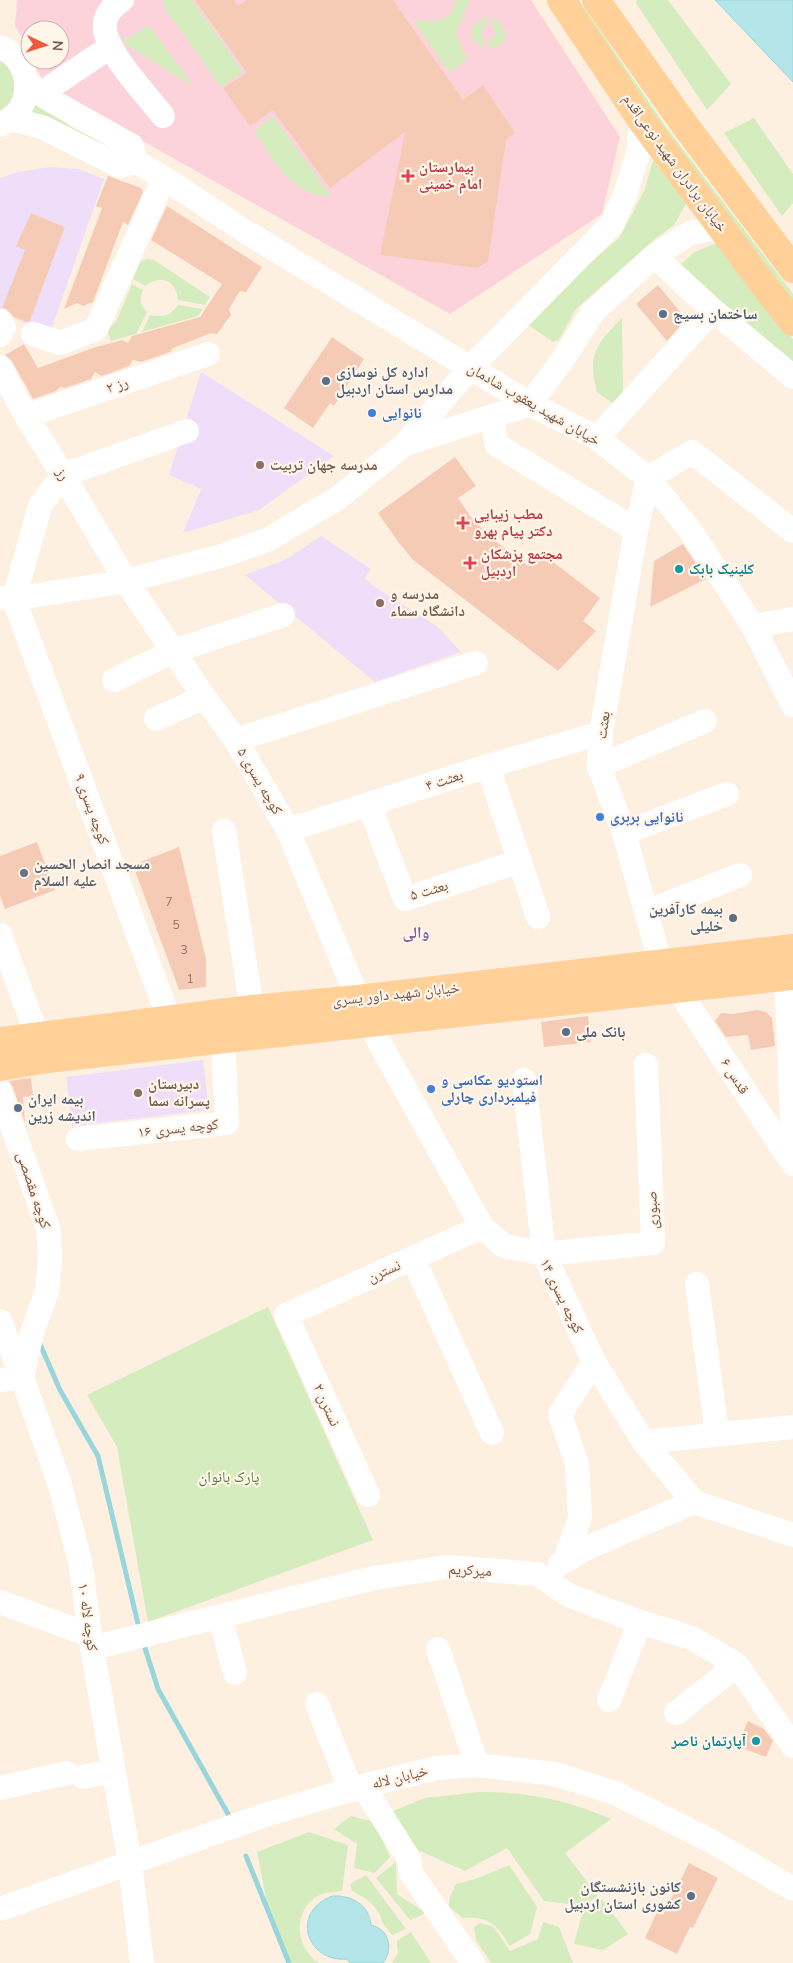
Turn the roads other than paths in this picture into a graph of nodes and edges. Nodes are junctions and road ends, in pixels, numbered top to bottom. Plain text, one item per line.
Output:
1 (122, 0) edge
2 (561, 0) edge
3 (596, 0) edge
4 (110, 47) junction
5 (0, 48) edge
6 (36, 90) junction
7 (163, 116) dead end
8 (642, 120) junction
9 (6, 122) edge
10 (135, 161) junction
11 (164, 178) junction
12 (722, 227) junction
13 (654, 256) junction
14 (793, 269) edge
15 (713, 310) junction
16 (793, 322) edge
17 (33, 334) dead end
18 (208, 354) dead end
19 (0, 367) edge
20 (470, 368) junction
21 (793, 378) edge
22 (530, 404) junction
23 (26, 416) junction
24 (491, 416) junction
25 (187, 431) dead end
26 (597, 438) junction
27 (405, 444) junction
28 (64, 475) junction
29 (648, 478) junction
30 (636, 530) junction
31 (793, 531) edge
32 (126, 581) junction
33 (7, 599) edge
34 (283, 614) dead end
35 (793, 619) edge
36 (753, 626) junction
37 (174, 652) junction
38 (476, 663) dead end
39 (114, 680) dead end
40 (204, 697) junction
41 (793, 705) edge
42 (156, 719) dead end
43 (706, 721) dead end
44 (601, 733) junction
45 (236, 740) junction
46 (488, 766) junction
47 (599, 766) junction
48 (726, 794) dead end
49 (369, 804) junction
50 (288, 830) junction
51 (224, 831) dead end
52 (624, 833) junction
53 (520, 862) junction
54 (740, 875) dead end
55 (646, 912) junction
56 (538, 917) dead end
57 (0, 935) edge
58 (793, 948) edge
59 (661, 965) junction
60 (790, 976) edge
61 (677, 988) junction
62 (252, 1009) junction
63 (363, 1011) junction
64 (169, 1019) junction
65 (37, 1035) junction
66 (223, 1040) junction
67 (0, 1041) edge
68 (646, 1066) dead end
69 (0, 1068) edge
70 (524, 1080) dead end
71 (0, 1092) edge
72 (792, 1111) edge
73 (793, 1138) edge
74 (78, 1139) dead end
75 (793, 1164) edge
76 (482, 1227) junction
77 (544, 1254) junction
78 (413, 1258) junction
79 (696, 1284) dead end
80 (286, 1315) joint
81 (0, 1321) edge
82 (0, 1359) edge
83 (594, 1362) junction
84 (11, 1379) edge
85 (793, 1427) edge
86 (492, 1433) dead end
87 (717, 1433) junction
88 (644, 1442) junction
89 (368, 1495) dead end
90 (694, 1502) junction
91 (793, 1535) edge
92 (565, 1561) junction
93 (538, 1574) junction
94 (0, 1602) edge
95 (220, 1617) junction
96 (640, 1622) junction
97 (91, 1641) junction
98 (438, 1649) dead end
99 (737, 1665) junction
100 (235, 1673) dead end
101 (609, 1700) dead end
102 (318, 1704) dead end
103 (676, 1712) dead end
104 (793, 1746) edge
105 (477, 1765) junction
106 (113, 1771) junction
107 (0, 1788) edge
108 (357, 1788) junction
109 (130, 1863) junction
110 (793, 1889) edge
111 (435, 1897) junction
112 (0, 1909) edge
113 (142, 1963) edge
114 (473, 1963) edge
115 (485, 1963) edge

1 - 4 street
2 - 8 main road, خیابان برادران شهید نوعی‌اقدم
3 - 14 main road, خیابان برادران شهید نوعی‌اقدم
4 - 6 street
4 - 7 street
5 - 6 street
6 - 9 street
6 - 10 street, خیابان شهید یعقوب شادمان
8 - 12 main road, خیابان برادران شهید نوعی‌اقدم
8 - 20 street
9 - 10 street
10 - 11 street, خیابان شهید یعقوب شادمان
11 - 17 street
11 - 20 street, خیابان شهید یعقوب شادمان
12 - 13 street
12 - 16 main road, خیابان برادران شهید نوعی‌اقدم
13 - 15 street
13 - 22 street
15 - 21 street
15 - 26 street
18 - 23 street, رز ۲
19 - 23 street, رز
20 - 22 street, خیابان شهید یعقوب شادمان
20 - 27 street
22 - 24 street
22 - 26 street, خیابان شهید یعقوب شادمان
23 - 28 street, رز
24 - 27 street
24 - 30 street
25 - 28 street
26 - 29 street, خیابان شهید یعقوب شادمان
27 - 32 street
28 - 32 street, رز
28 - 33 street
29 - 30 street, بعثت
29 - 31 street
29 - 36 street, خیابان شهید یعقوب شادمان
30 - 44 street, بعثت
32 - 33 street
32 - 37 street, کوچه یسری ۵
33 - 64 street, کوچه یسری ۹
34 - 37 street
35 - 36 street
36 - 41 street, خیابان شهید یعقوب شادمان
37 - 39 street
37 - 40 street, کوچه یسری ۵
38 - 45 street
40 - 42 street
40 - 45 street, کوچه یسری ۵
43 - 47 street
44 - 46 street, بعثت ۴
44 - 47 street, بعثت
45 - 50 street, کوچه یسری ۵
46 - 49 street, بعثت ۴
46 - 53 street
47 - 52 street, بعثت
48 - 52 street
49 - 50 street, بعثت ۴
49 - 53 street, بعثت ۵
50 - 63 street, کوچه یسری ۵
51 - 62 street
52 - 55 street, بعثت
53 - 56 street
54 - 55 street
55 - 59 street, بعثت
57 - 65 street
58 - 59 main road, خیابان شهید داور یسری
59 - 63 main road, خیابان شهید داور یسری
60 - 61 main road, خیابان شهید داور یسری
60 - 72 street
61 - 63 main road, خیابان شهید داور یسری
61 - 75 street, قدس ۶
62 - 63 main road, خیابان شهید داور یسری
62 - 64 main road, خیابان شهید داور یسری
63 - 66 main road, خیابان شهید داور یسری
63 - 76 street, کوچه یسری ۱۴
64 - 65 main road, خیابان شهید داور یسری
65 - 67 main road, خیابان شهید داور یسری
66 - 69 main road, خیابان شهید داور یسری
66 - 74 street, کوچه یسری ۱۶
68 - 77 street, صبوری
70 - 77 street
71 - 84 street, کوچه مقصصی
72 - 73 street
76 - 77 street, کوچه یسری ۱۴
76 - 78 street, نسترن
77 - 83 street, کوچه یسری ۱۴
78 - 80 street, نسترن
78 - 86 street
79 - 87 street
80 - 89 street, نسترن ۲
81 - 84 street, کوچه لاله ۱۰
82 - 84 street
83 - 88 street, کوچه یسری ۱۴
83 - 92 street
84 - 97 street, کوچه لاله ۱۰
85 - 87 street
87 - 88 street
88 - 90 street, کوچه یسری ۱۴
90 - 91 street
90 - 92 street
92 - 93 street
93 - 95 street, میرکریم
93 - 96 street
94 - 97 street
95 - 97 street, میرکریم
95 - 100 street
96 - 99 street
96 - 101 street
97 - 106 street, کوچه لاله ۱۰
98 - 105 street
99 - 103 street
99 - 104 street
102 - 108 street
105 - 108 street, خیابان لاله
105 - 110 street, خیابان لاله
106 - 107 street
106 - 109 street, کوچه لاله ۱۰
108 - 109 street, خیابان لاله
108 - 111 street
109 - 112 street, خیابان لاله
109 - 113 street, کوچه لاله ۱۰
111 - 114 street
111 - 115 street

